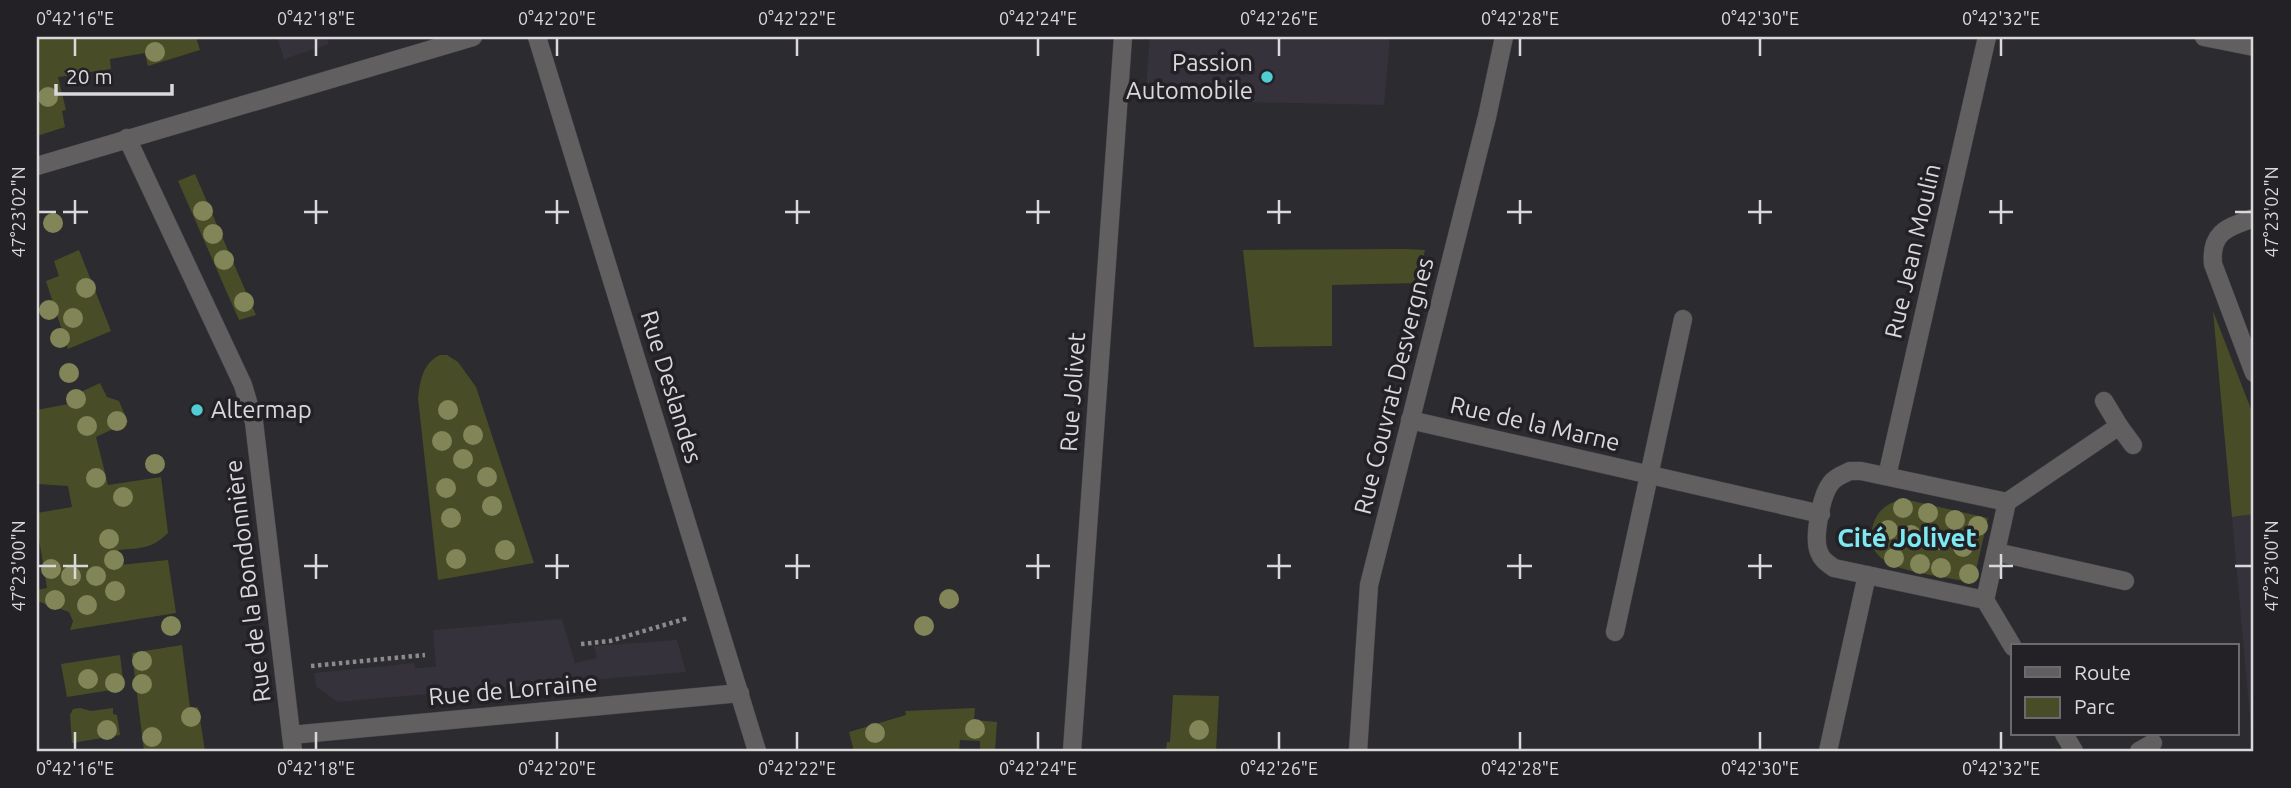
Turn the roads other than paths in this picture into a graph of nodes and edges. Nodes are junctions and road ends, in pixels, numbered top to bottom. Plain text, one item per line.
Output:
1 (473, 37) edge
2 (537, 37) edge
3 (1123, 37) edge
4 (1504, 37) edge
5 (1987, 37) edge
6 (2204, 37) edge
7 (2254, 47) edge
8 (127, 138) junction
9 (37, 166) edge
10 (2254, 218) edge
11 (1683, 319) dead end
12 (2252, 363) edge
13 (2104, 401) dead end
14 (1410, 421) junction
15 (2119, 426) junction
16 (2133, 445) dead end
17 (1649, 475) junction
18 (1887, 476) junction
19 (2007, 502) junction
20 (1821, 514) junction
21 (1996, 552) junction
22 (1867, 575) junction
23 (2125, 581) dead end
24 (1985, 600) junction
25 (1615, 632) dead end
26 (2011, 644) edge
27 (740, 694) junction
28 (292, 743) edge
29 (757, 751) edge
30 (1072, 751) edge
31 (1358, 751) edge
32 (1828, 751) edge

1 - 8 street
2 - 27 street, Rue Deslandes
3 - 30 street, Rue Jolivet
4 - 14 street, Rue Couvrat Desvergnes
5 - 18 street, Rue Jean Moulin
6 - 7 street
8 - 9 street
8 - 28 street, Rue de la Bondonnière
10 - 12 street
11 - 17 street, Rue de la Marne
13 - 15 street
14 - 17 street, Rue de la Marne
14 - 31 street, Rue Couvrat Desvergnes
15 - 16 street
15 - 19 street
17 - 20 street, Rue de la Marne
17 - 25 street, Rue de la Marne
18 - 19 street
18 - 20 street
19 - 21 street
20 - 22 street
21 - 23 street
21 - 24 street
22 - 24 street
22 - 32 street
24 - 26 street
27 - 28 street, Rue de Lorraine
27 - 29 street, Rue Deslandes

